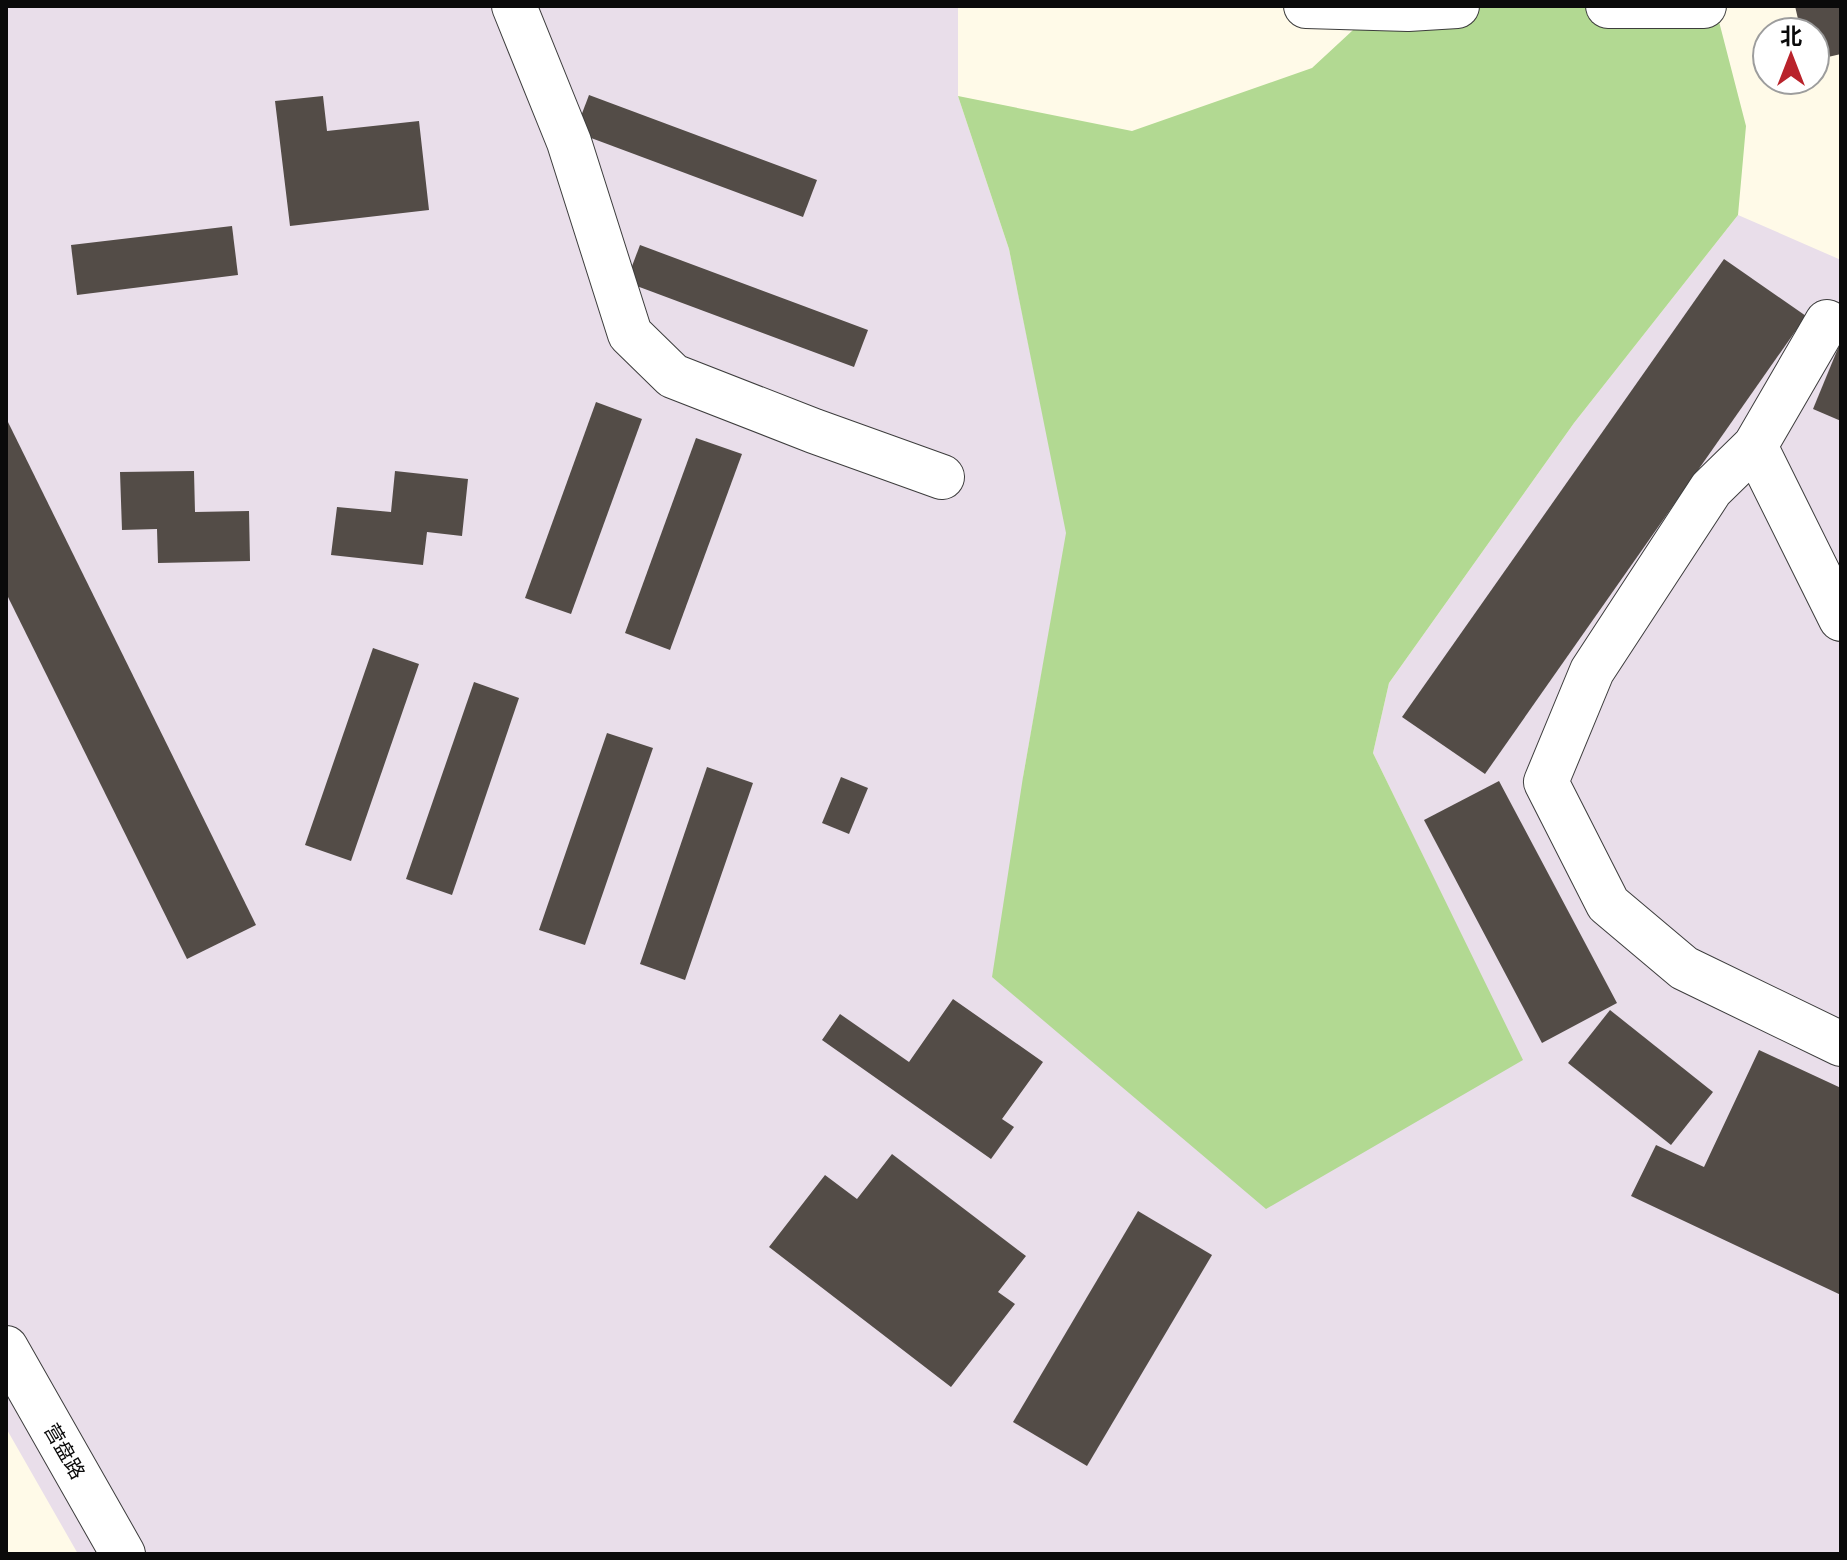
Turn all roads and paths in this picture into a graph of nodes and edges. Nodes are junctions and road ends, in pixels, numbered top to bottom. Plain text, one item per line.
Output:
1 (514, 6) edge
2 (1306, 6) edge
3 (1325, 6) edge
4 (1457, 6) edge
5 (1608, 6) edge
6 (1704, 6) edge
7 (1827, 322) dead end
8 (1755, 446) junction
9 (942, 477) dead end
10 (1841, 619) edge
11 (1841, 1044) edge
12 (6, 1348) edge
13 (123, 1554) edge

1 - 9 street
2 - 3 street
3 - 4 street
5 - 6 street
7 - 8 street
8 - 10 street
8 - 11 street
12 - 13 street, 营盘路

